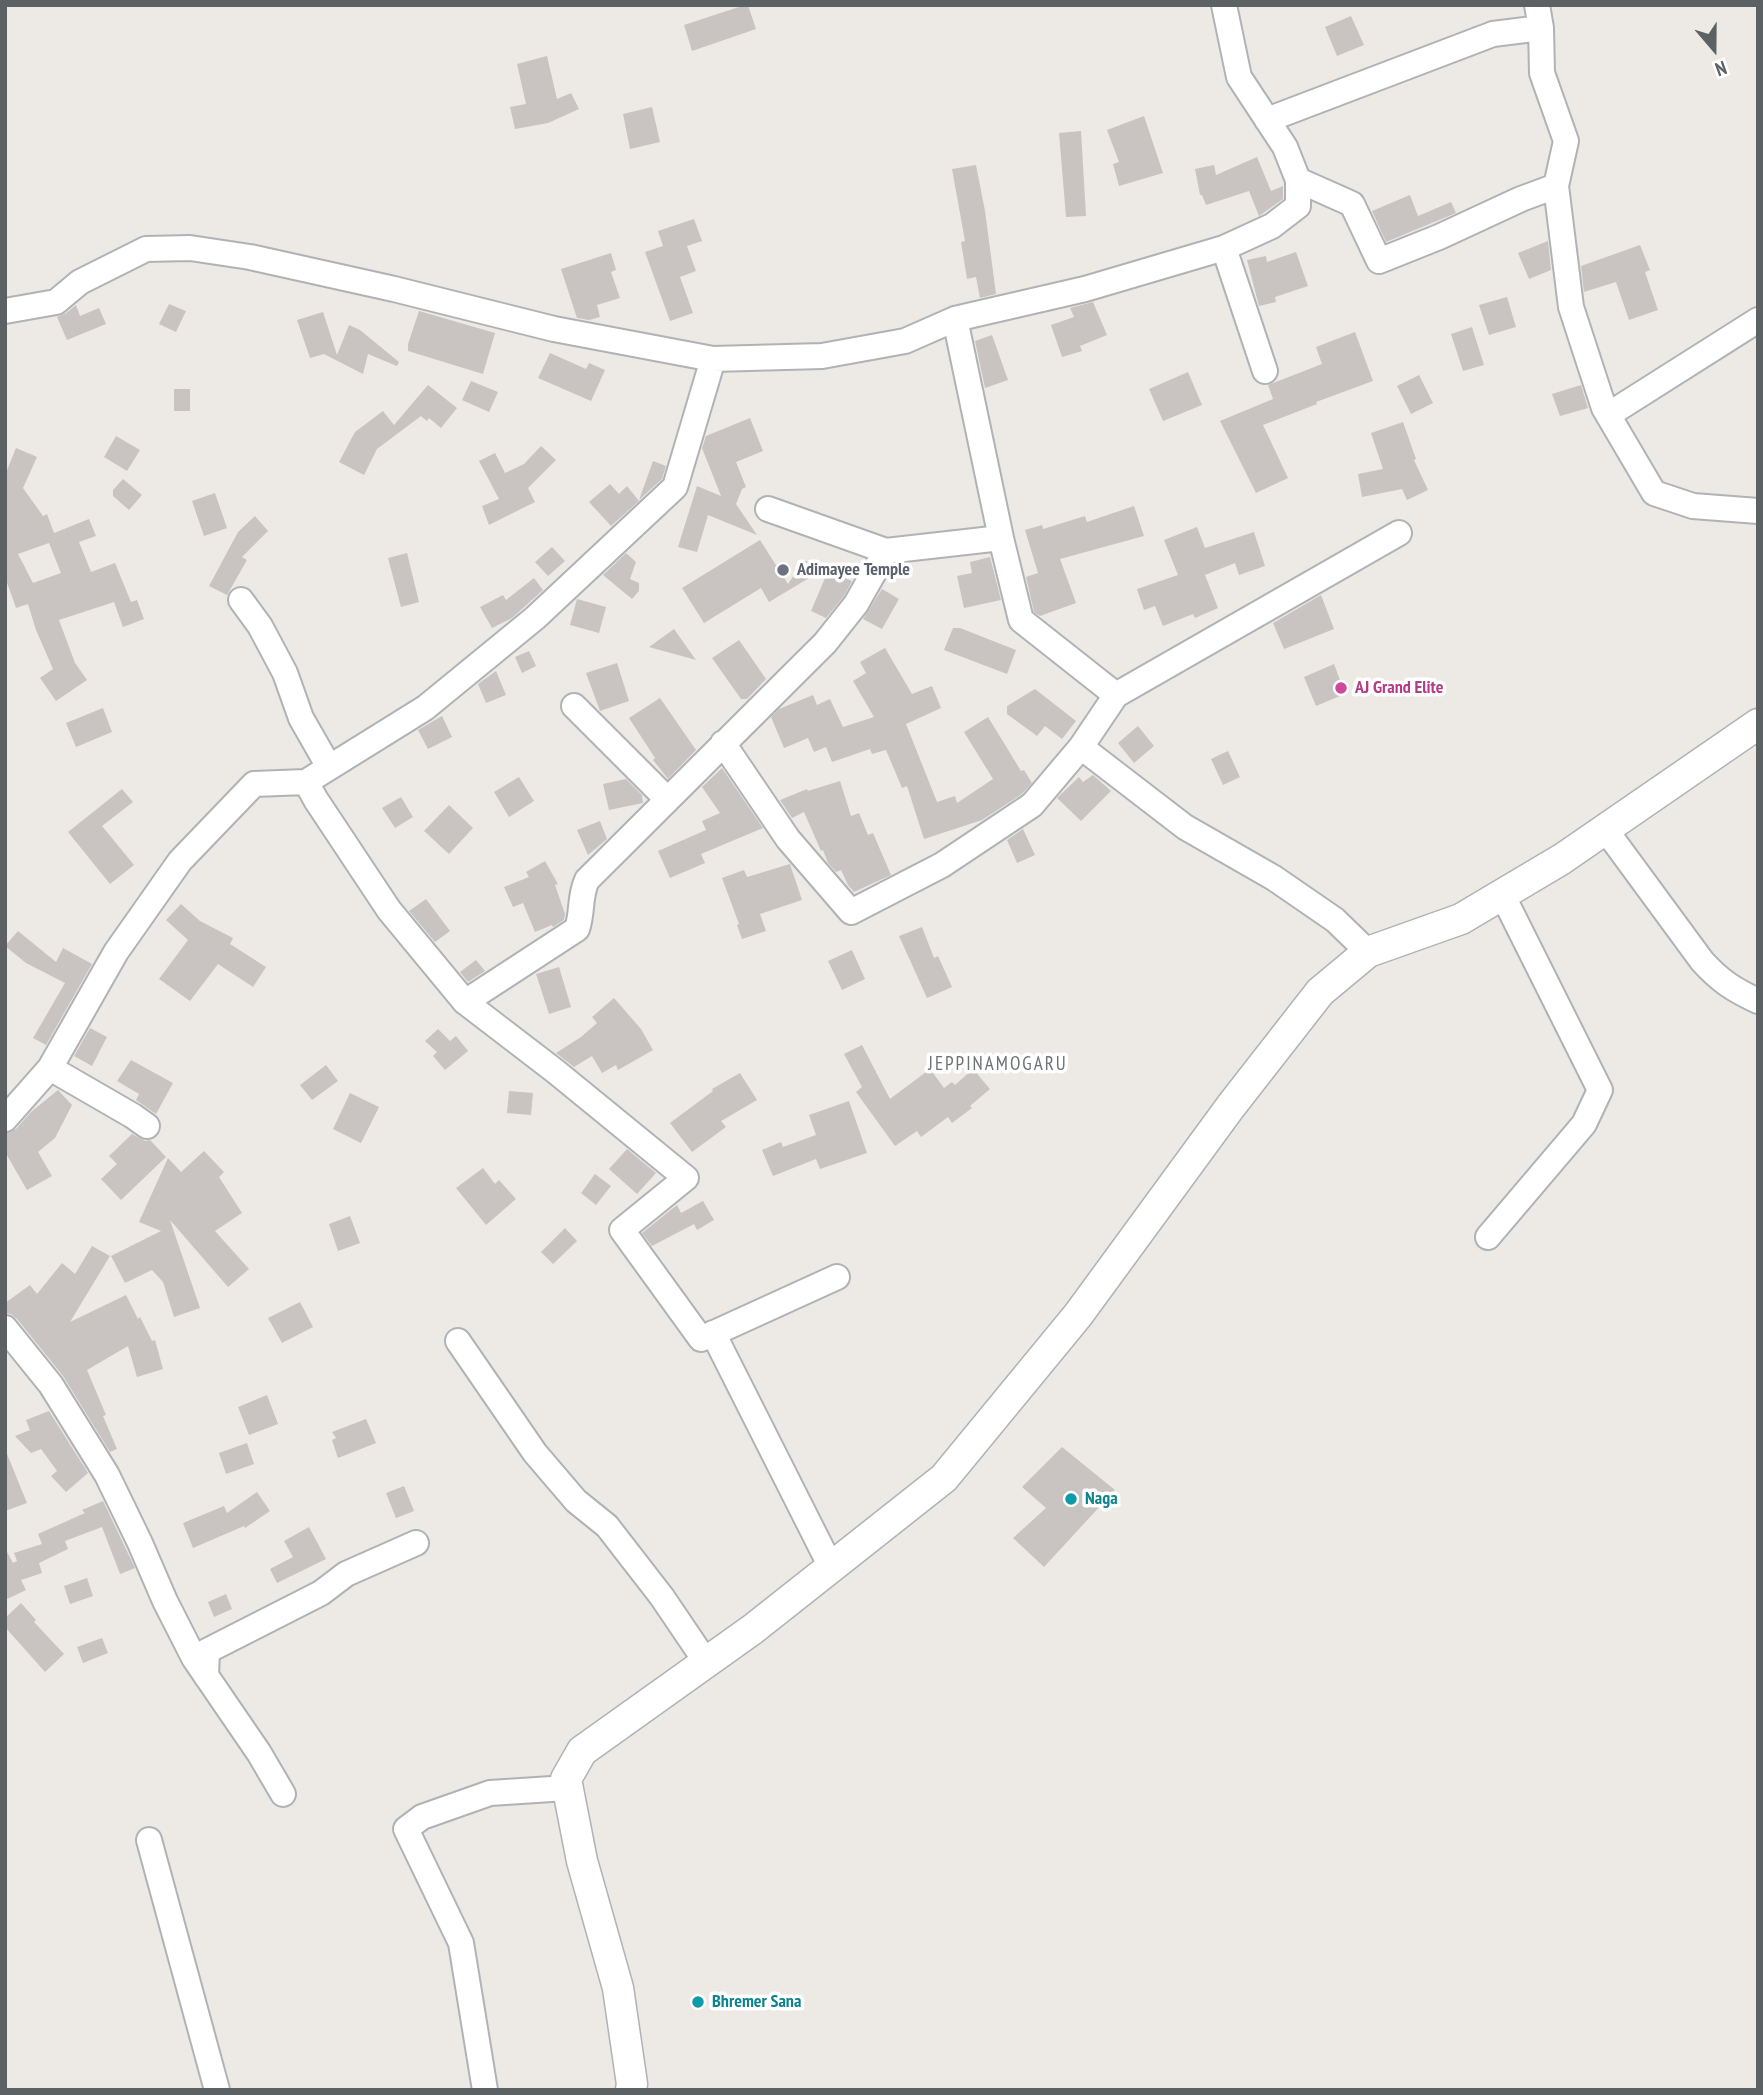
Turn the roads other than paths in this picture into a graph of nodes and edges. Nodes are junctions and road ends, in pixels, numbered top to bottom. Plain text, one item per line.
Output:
1 (1224, 5) edge
2 (1539, 17) edge
3 (1267, 120) junction
4 (1298, 180) junction
5 (1556, 186) junction
6 (1224, 248) junction
7 (5, 311) edge
8 (955, 319) junction
9 (1758, 320) edge
10 (713, 359) junction
11 (1265, 371) dead end
12 (1608, 415) junction
13 (768, 509) dead end
14 (1758, 511) edge
15 (1399, 533) dead end
16 (1001, 538) junction
17 (886, 551) junction
18 (241, 600) dead end
19 (1116, 695) junction
20 (574, 706) dead end
21 (1758, 724) edge
22 (723, 743) junction
23 (1081, 747) junction
24 (329, 767) junction
25 (306, 782) junction
26 (667, 799) junction
27 (1605, 830) junction
28 (1502, 894) junction
29 (1368, 953) junction
30 (1758, 1001) edge
31 (465, 1002) junction
32 (50, 1068) junction
33 (5, 1119) edge
34 (146, 1126) dead end
35 (1488, 1237) dead end
36 (837, 1277) dead end
37 (5, 1328) edge
38 (713, 1333) junction
39 (458, 1341) dead end
40 (416, 1544) dead end
41 (831, 1567) junction
42 (706, 1662) junction
43 (206, 1676) junction
44 (567, 1788) junction
45 (283, 1794) dead end
46 (149, 1840) dead end
47 (217, 2090) edge
48 (485, 2090) edge
49 (631, 2090) edge

1 - 3 street
2 - 3 street
2 - 5 street
3 - 4 street
4 - 5 street
4 - 6 street
5 - 12 street
6 - 8 street
6 - 11 street
7 - 10 street
8 - 10 street
8 - 16 street
9 - 12 street
10 - 24 street
12 - 14 street
13 - 17 street
15 - 19 street
16 - 17 street
16 - 19 street
17 - 22 street
18 - 24 street
19 - 23 street
20 - 26 street
21 - 27 street
22 - 23 street
22 - 26 street
23 - 29 street
24 - 25 street
25 - 31 street
25 - 32 street
26 - 31 street
27 - 28 street
27 - 30 street
28 - 29 street
28 - 35 street
29 - 41 street
31 - 38 street
32 - 33 street
32 - 34 street
36 - 38 street
37 - 43 street
38 - 41 street
39 - 42 street
40 - 43 street
41 - 42 street
42 - 44 street
43 - 45 street
44 - 48 street
44 - 49 street
46 - 47 street

